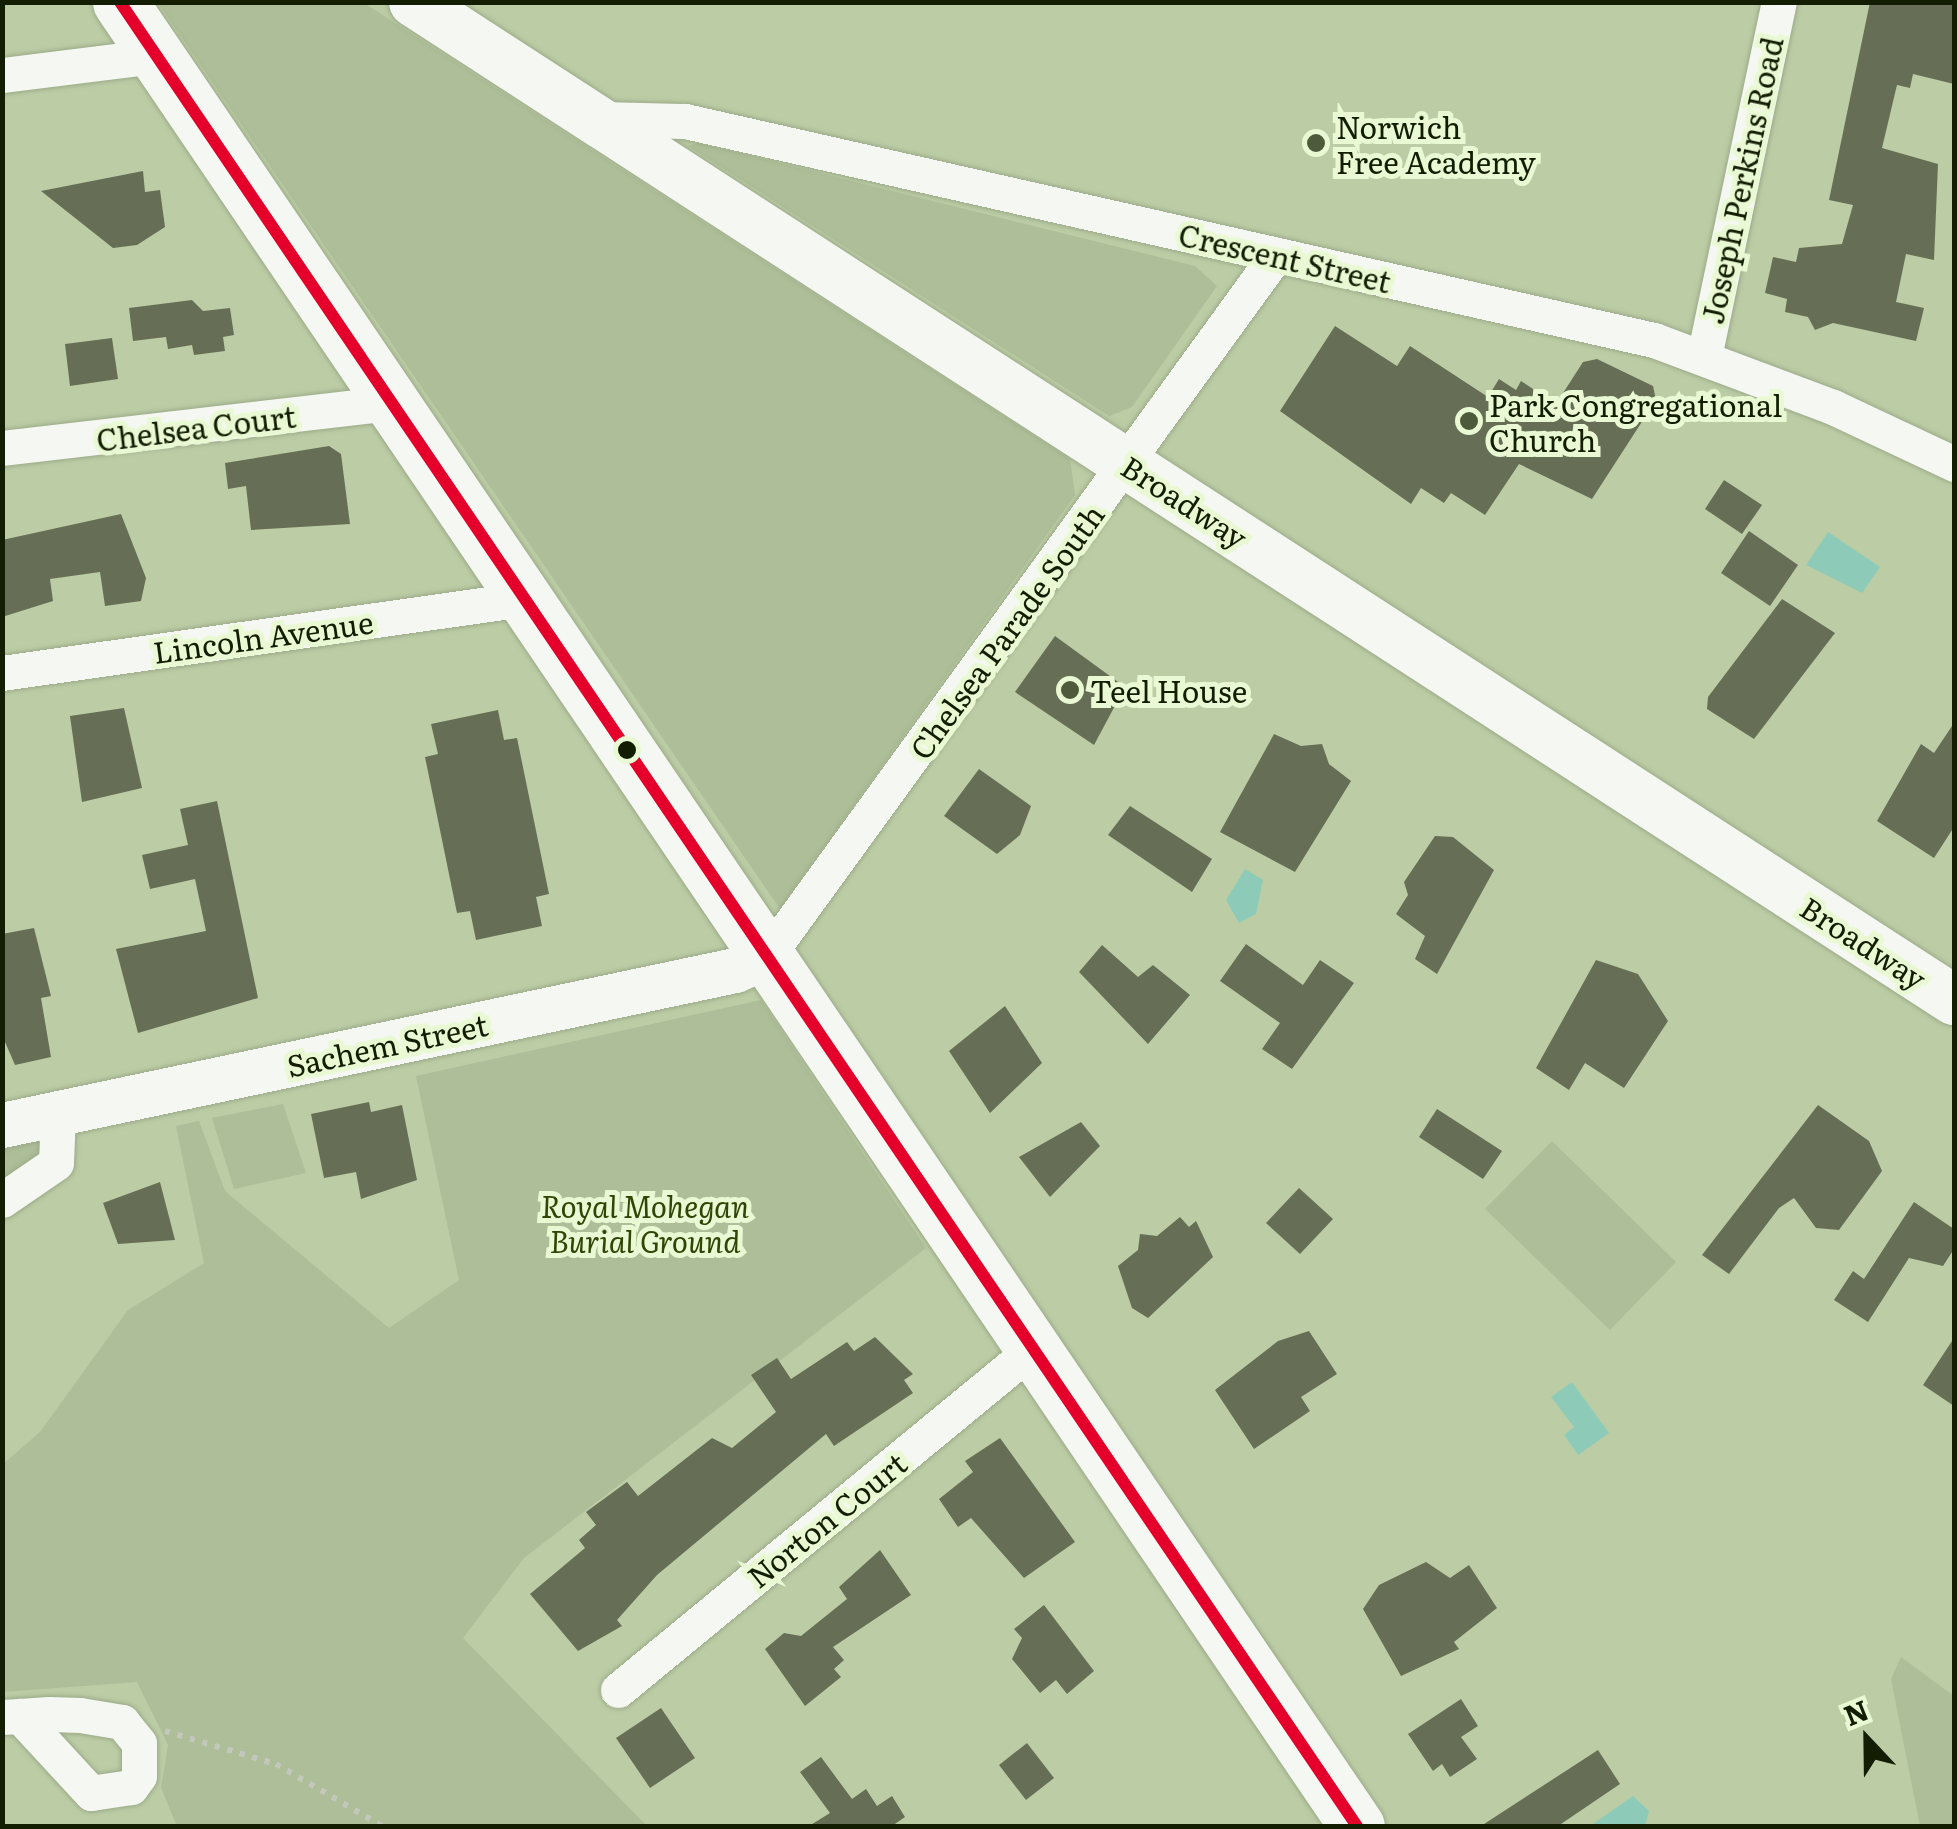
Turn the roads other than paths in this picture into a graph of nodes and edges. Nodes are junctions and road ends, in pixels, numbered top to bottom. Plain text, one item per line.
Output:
1 (120, 2) edge
2 (414, 2) edge
3 (1778, 2) edge
4 (155, 56) junction
5 (2, 75) edge
6 (597, 119) junction
7 (1276, 255) junction
8 (1704, 358) junction
9 (389, 403) junction
10 (2, 448) edge
11 (1126, 463) junction
12 (1954, 464) edge
13 (524, 599) junction
14 (2, 673) edge
15 (768, 955) junction
16 (1954, 1000) edge
17 (58, 1114) junction
18 (2, 1126) edge
19 (2, 1200) edge
20 (1035, 1347) junction
21 (618, 1690) dead end
22 (11, 1717) edge
23 (1358, 1826) edge

1 - 4 highway
2 - 6 main road, Broadway
3 - 8 street, Joseph Perkins Road
4 - 5 street
4 - 9 highway
6 - 7 street, Crescent Street
6 - 11 main road, Broadway
7 - 8 street, Crescent Street
7 - 11 street, Chelsea Parade South
8 - 12 street, Crescent Street
9 - 10 street, Chelsea Court
9 - 13 highway
11 - 15 street, Chelsea Parade South
11 - 16 main road, Broadway
13 - 14 street, Lincoln Avenue
13 - 15 highway
15 - 17 street, Sachem Street
15 - 20 highway
17 - 18 street, Sachem Street
17 - 19 street
20 - 21 street, Norton Court
20 - 23 highway
22 - 22 street

